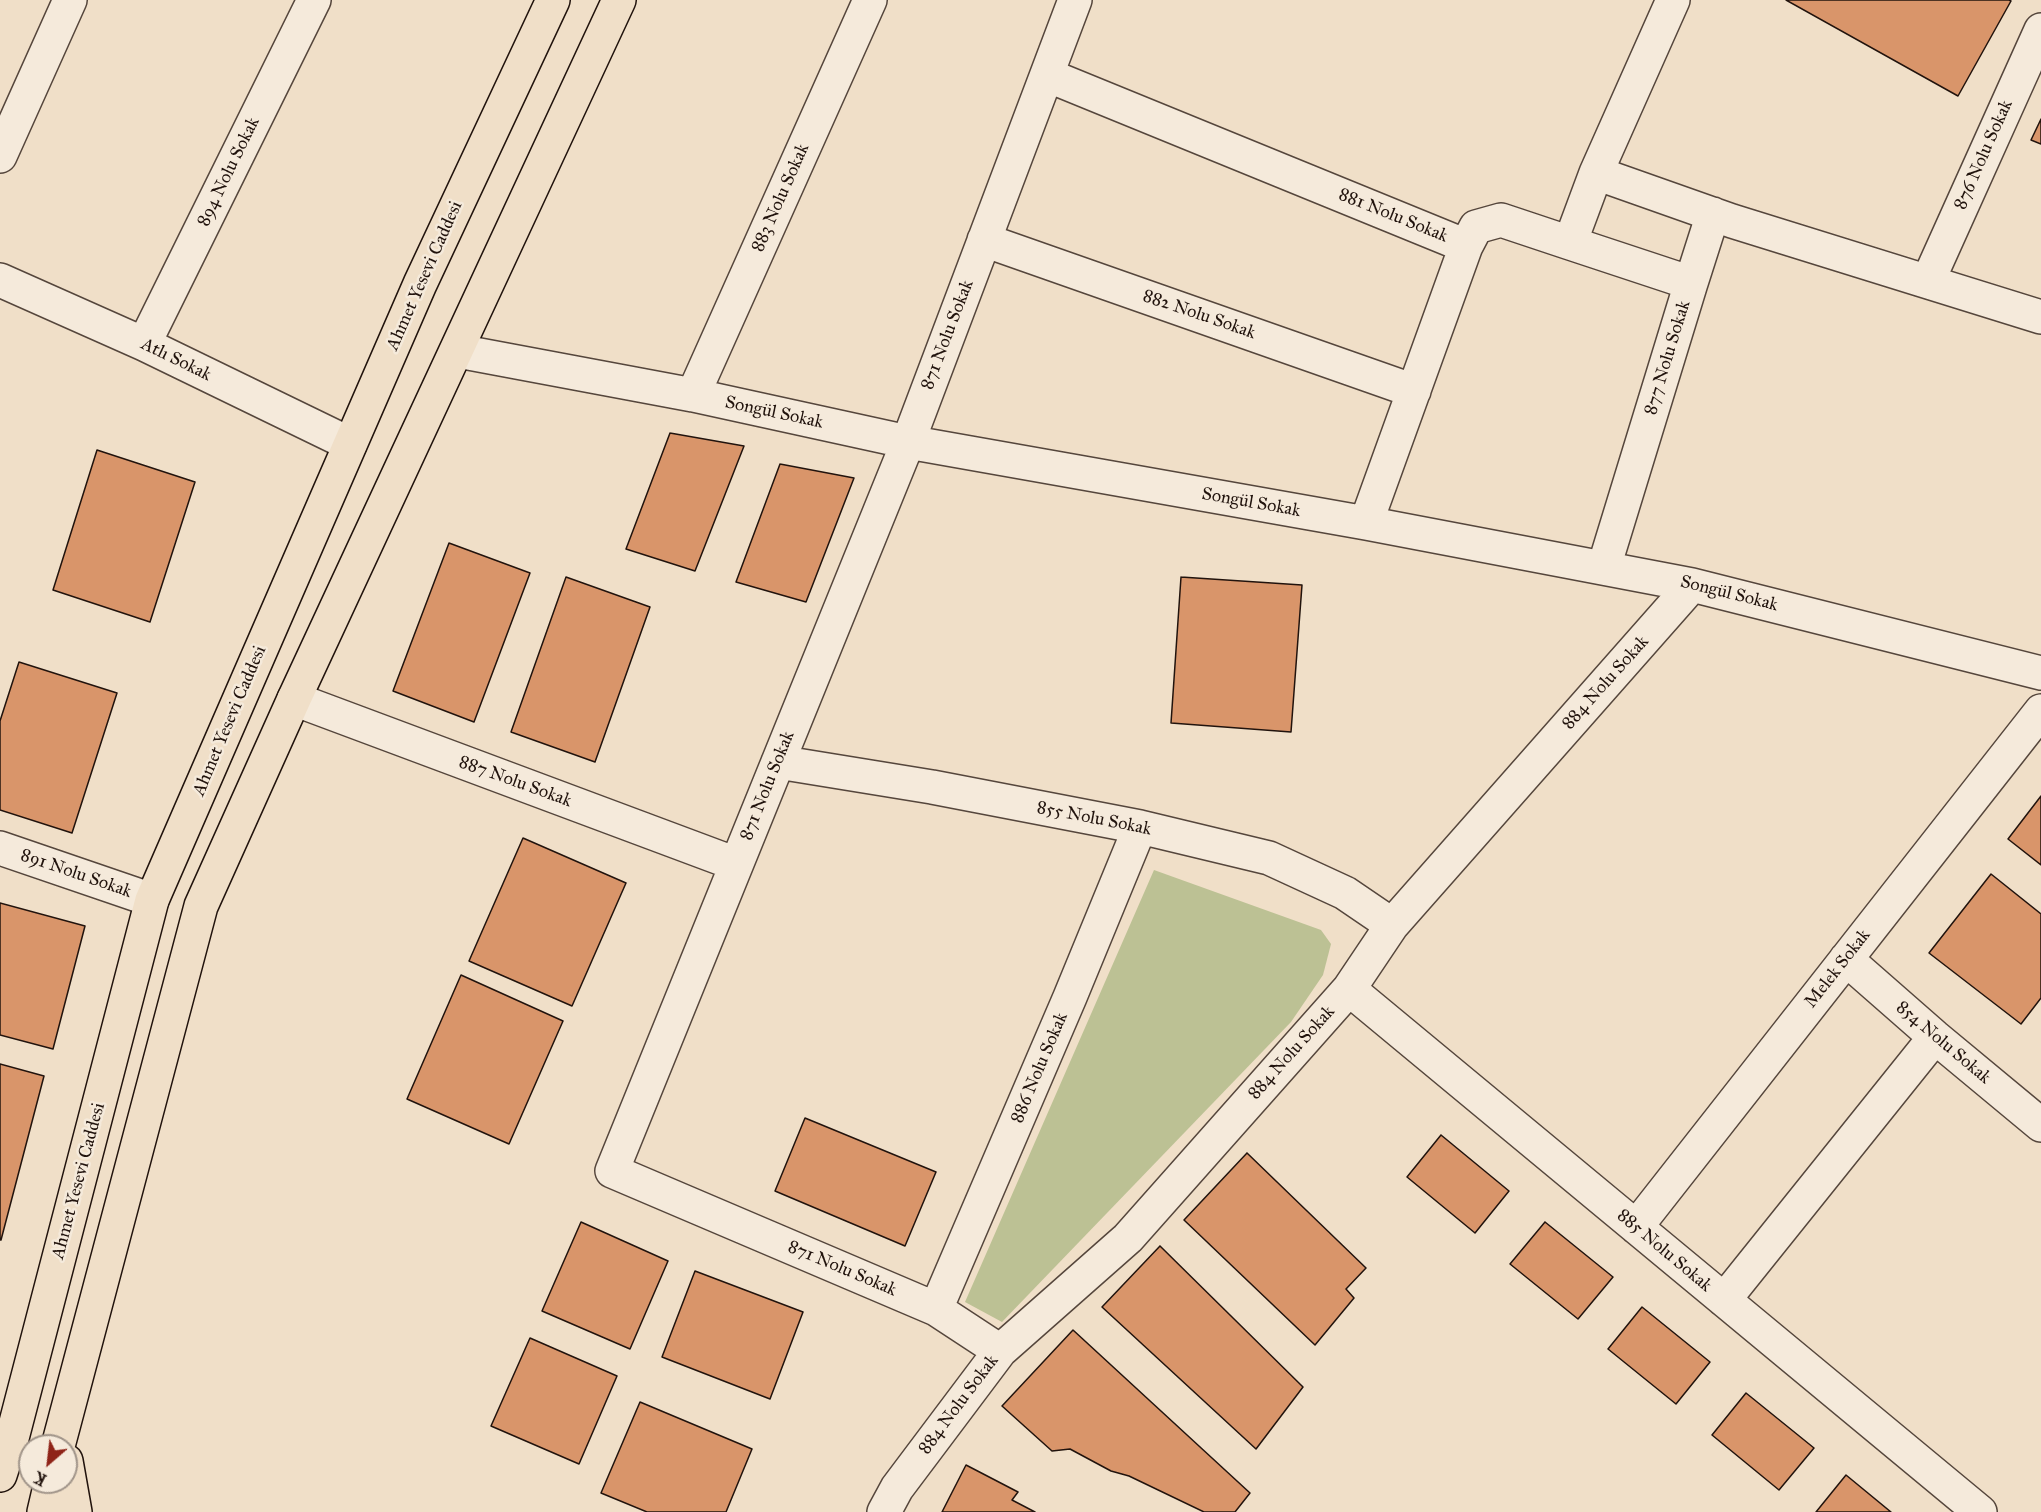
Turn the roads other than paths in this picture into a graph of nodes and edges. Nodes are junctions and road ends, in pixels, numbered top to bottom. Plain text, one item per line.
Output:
1 (70, 0) edge
2 (314, 0) edge
3 (553, 0) edge
4 (619, 0) edge
5 (870, 0) edge
6 (1075, 0) edge
7 (1673, 0) edge
8 (2041, 30) edge
9 (1047, 75) junction
10 (0, 156) edge
11 (1596, 173) junction
12 (1713, 214) junction
13 (984, 240) junction
14 (1570, 243) junction
15 (1466, 246) junction
16 (0, 280) edge
17 (1928, 281) junction
18 (1691, 283) junction
19 (2041, 317) edge
20 (144, 344) junction
21 (458, 351) junction
22 (1414, 390) junction
23 (693, 395) junction
24 (908, 442) junction
25 (350, 444) junction
26 (1366, 523) junction
27 (1604, 567) junction
28 (1692, 585) junction
29 (2041, 673) edge
30 (294, 699) junction
31 (2041, 711) edge
32 (778, 762) junction
33 (1140, 827) junction
34 (0, 848) edge
35 (736, 864) junction
36 (152, 900) junction
37 (1392, 925) junction
38 (1846, 959) junction
39 (1349, 989) junction
40 (1935, 1037) junction
41 (2041, 1125) edge
42 (1636, 1227) junction
43 (1724, 1300) junction
44 (936, 1309) junction
45 (1000, 1350) junction
46 (65, 1434) edge
47 (6, 1447) edge
48 (0, 1475) edge
49 (48, 1494) edge
50 (71, 1494) edge
51 (44, 1512) edge
52 (75, 1512) edge
53 (884, 1512) edge
54 (1980, 1512) edge

1 - 10 street
2 - 20 street, 894 Nolu Sokak
3 - 25 main road, Ahmet Yesevi Caddesi
4 - 21 main road
5 - 23 street, 883 Nolu Sokak
6 - 9 street, 871 Nolu Sokak
7 - 11 street
8 - 17 street, 876 Nolu Sokak
9 - 13 street, 871 Nolu Sokak
9 - 15 street, 881 Nolu Sokak
11 - 12 street
11 - 14 street
12 - 17 street
12 - 18 street
13 - 22 street, 882 Nolu Sokak
13 - 24 street, 871 Nolu Sokak
14 - 15 street, 877 Nolu Sokak
14 - 18 street, 877 Nolu Sokak
15 - 22 street, 881 Nolu Sokak
16 - 20 street, Atlı Sokak
17 - 19 street
18 - 27 street, 877 Nolu Sokak
20 - 25 street, Atlı Sokak
21 - 23 street, Songül Sokak
21 - 30 main road
22 - 26 street, 881 Nolu Sokak
23 - 24 street, Songül Sokak
24 - 26 street, Songül Sokak
24 - 32 street, 871 Nolu Sokak
25 - 36 main road, Ahmet Yesevi Caddesi
26 - 27 street, Songül Sokak
27 - 28 street, Songül Sokak
28 - 29 street, Songül Sokak
28 - 37 street, 884 Nolu Sokak
30 - 35 street, 887 Nolu Sokak
30 - 46 main road
31 - 38 street, Melek Sokak
32 - 33 street, 855 Nolu Sokak
32 - 35 street, 871 Nolu Sokak
33 - 37 street, 855 Nolu Sokak
33 - 44 street, 886 Nolu Sokak
34 - 36 street, 891 Nolu Sokak
35 - 44 street, 871 Nolu Sokak
36 - 47 main road, Ahmet Yesevi Caddesi
37 - 39 street, 884 Nolu Sokak
38 - 40 street, 854 Nolu Sokak
38 - 42 street, Melek Sokak
39 - 42 street, 885 Nolu Sokak
39 - 45 street, 884 Nolu Sokak
40 - 41 street, 854 Nolu Sokak
40 - 43 street
42 - 43 street, 885 Nolu Sokak
43 - 54 street, 885 Nolu Sokak
44 - 45 street, 871 Nolu Sokak
45 - 53 street, 884 Nolu Sokak
47 - 48 main road, Ahmet Yesevi Caddesi
49 - 51 main road
50 - 52 main road

